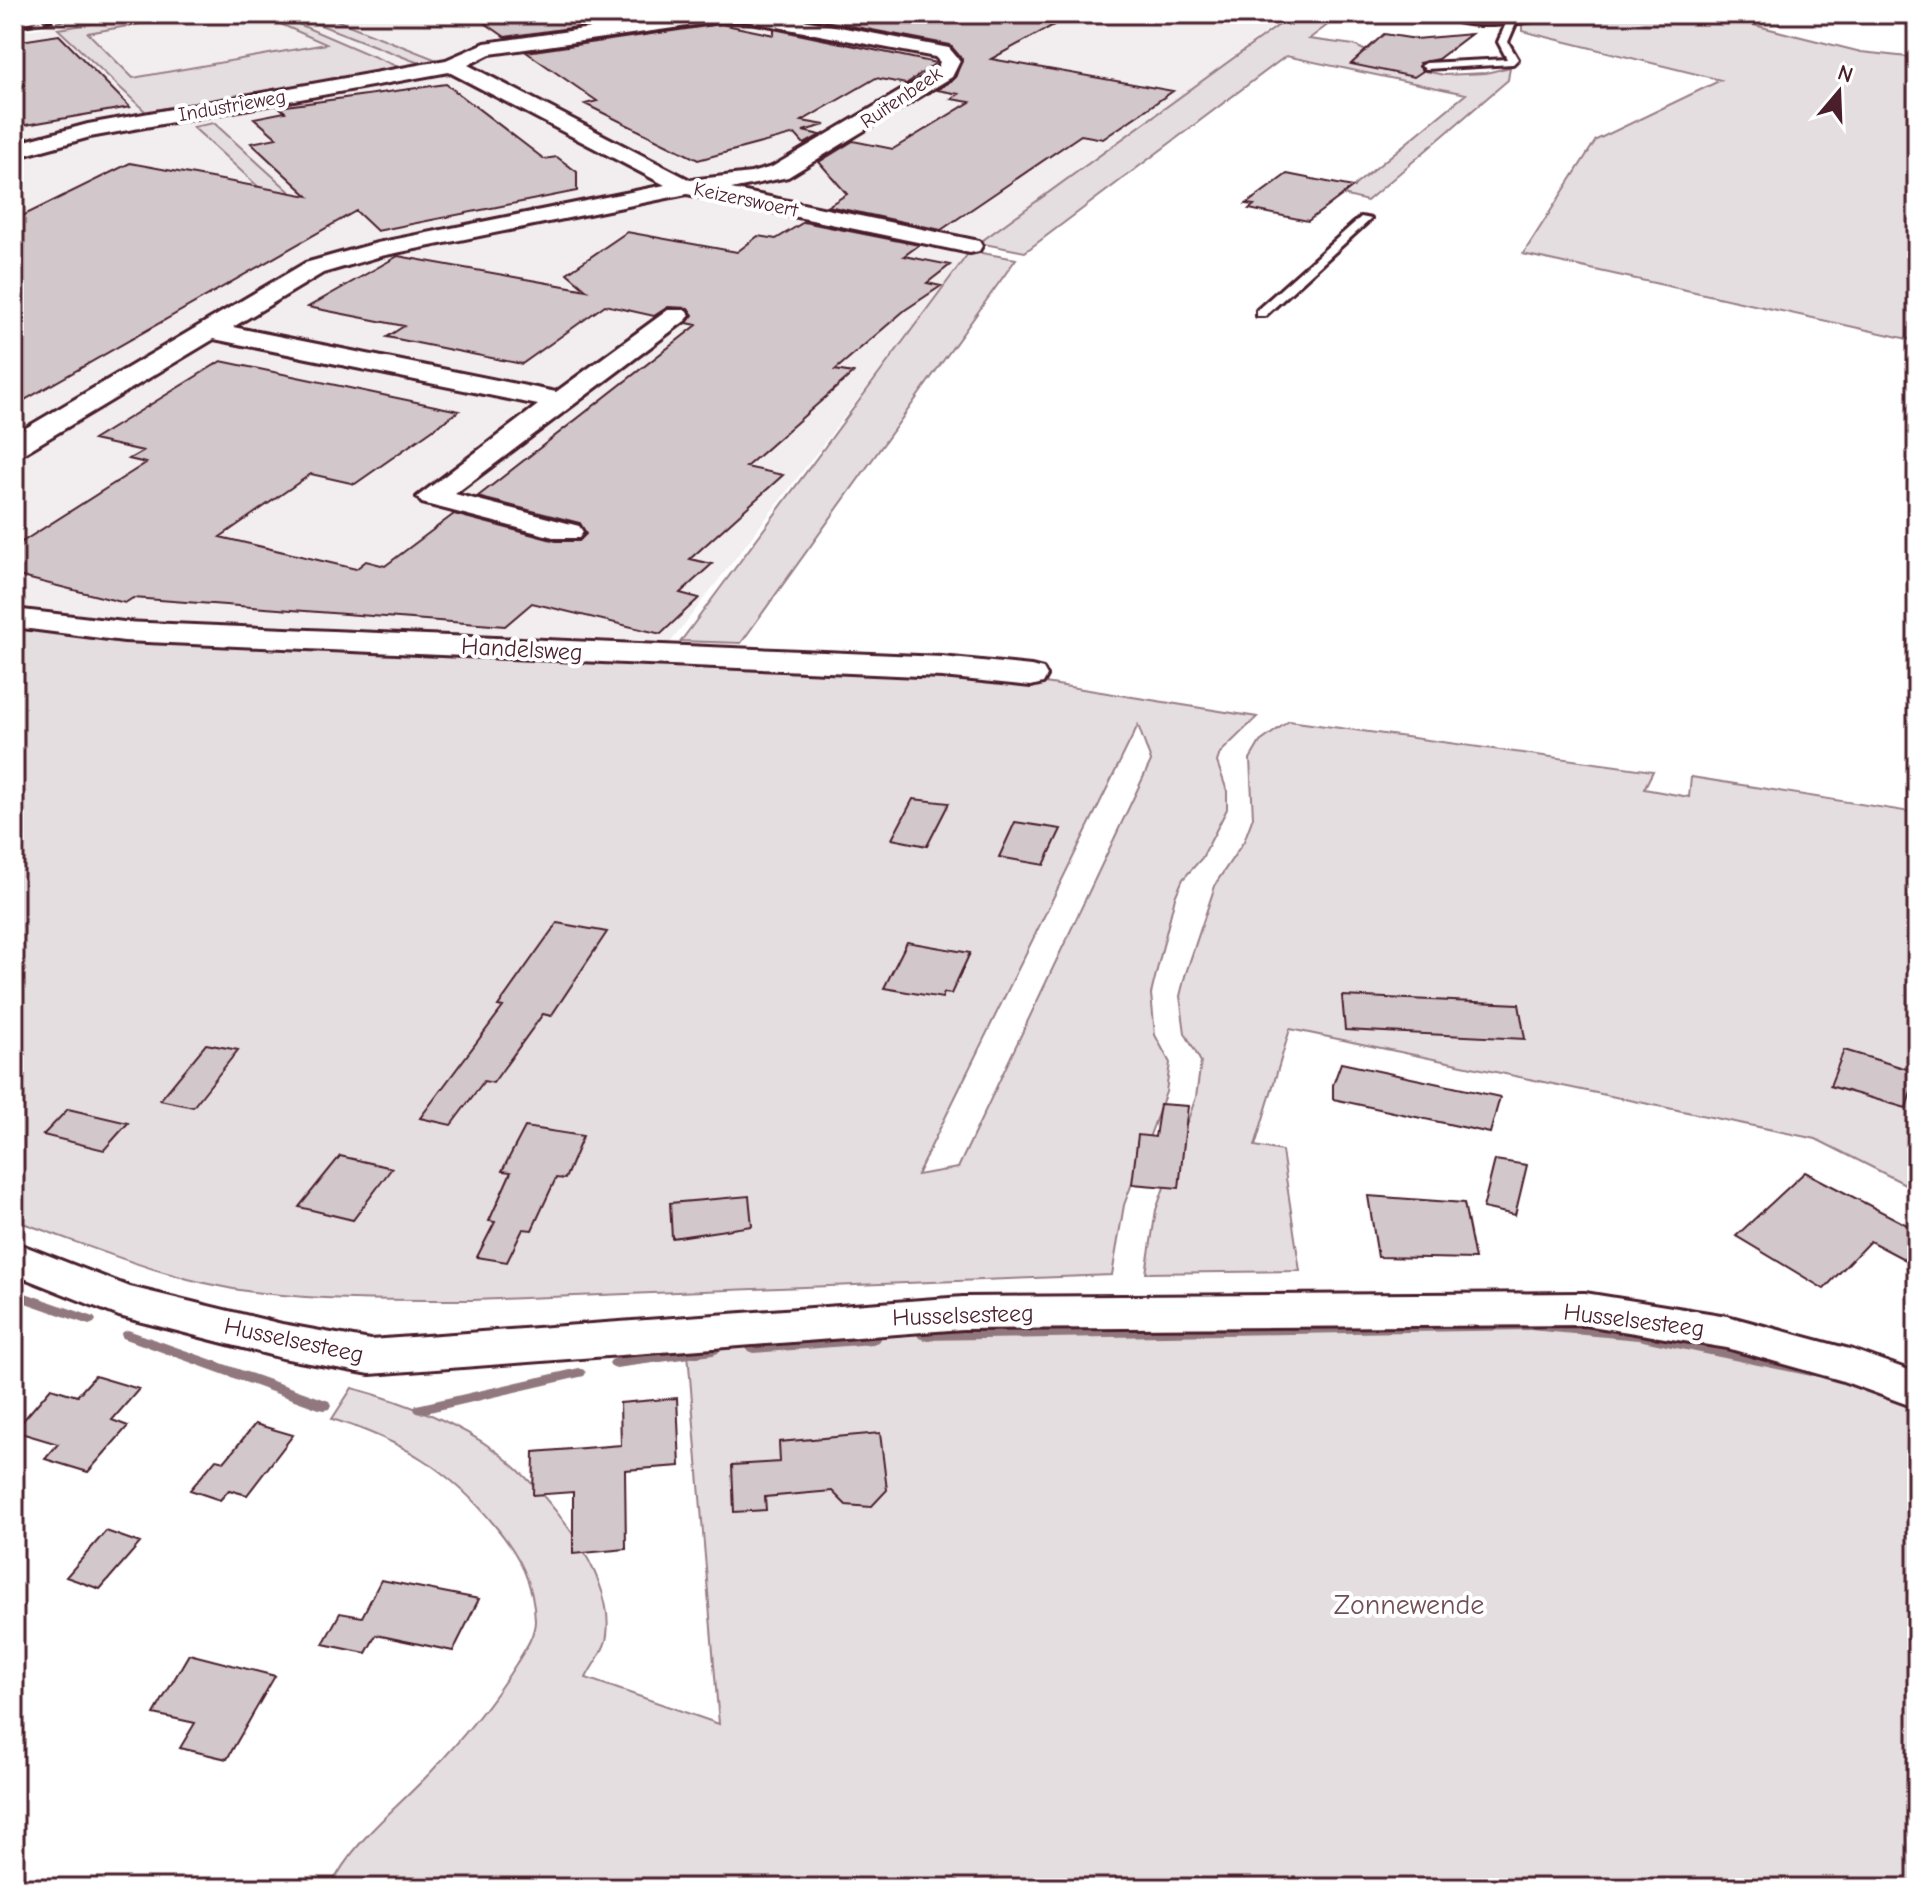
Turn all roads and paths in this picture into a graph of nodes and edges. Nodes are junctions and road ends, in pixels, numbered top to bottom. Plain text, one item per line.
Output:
1 (1452, 14) edge
2 (1539, 14) edge
3 (1512, 21) junction
4 (452, 65) junction
5 (1426, 66) dead end
6 (14, 151) edge
7 (687, 187) junction
8 (1365, 219) dead end
9 (970, 246) dead end
10 (1261, 313) dead end
11 (677, 315) dead end
12 (208, 330) junction
13 (558, 401) junction
14 (20, 439) edge
15 (568, 532) dead end
16 (14, 618) edge
17 (1031, 676) dead end
18 (14, 1257) edge
19 (1917, 1391) edge

1 - 3 street
2 - 3 street
3 - 5 lane
4 - 6 street, Industrieweg
4 - 7 street, Keizerswoert
4 - 7 street, Ruitenbeek
7 - 9 street, Keizerswoert
7 - 12 street
8 - 10 lane
11 - 13 street
12 - 13 street
12 - 14 street
13 - 15 street
16 - 17 street, Handelsweg
18 - 19 street, Husselsesteeg

